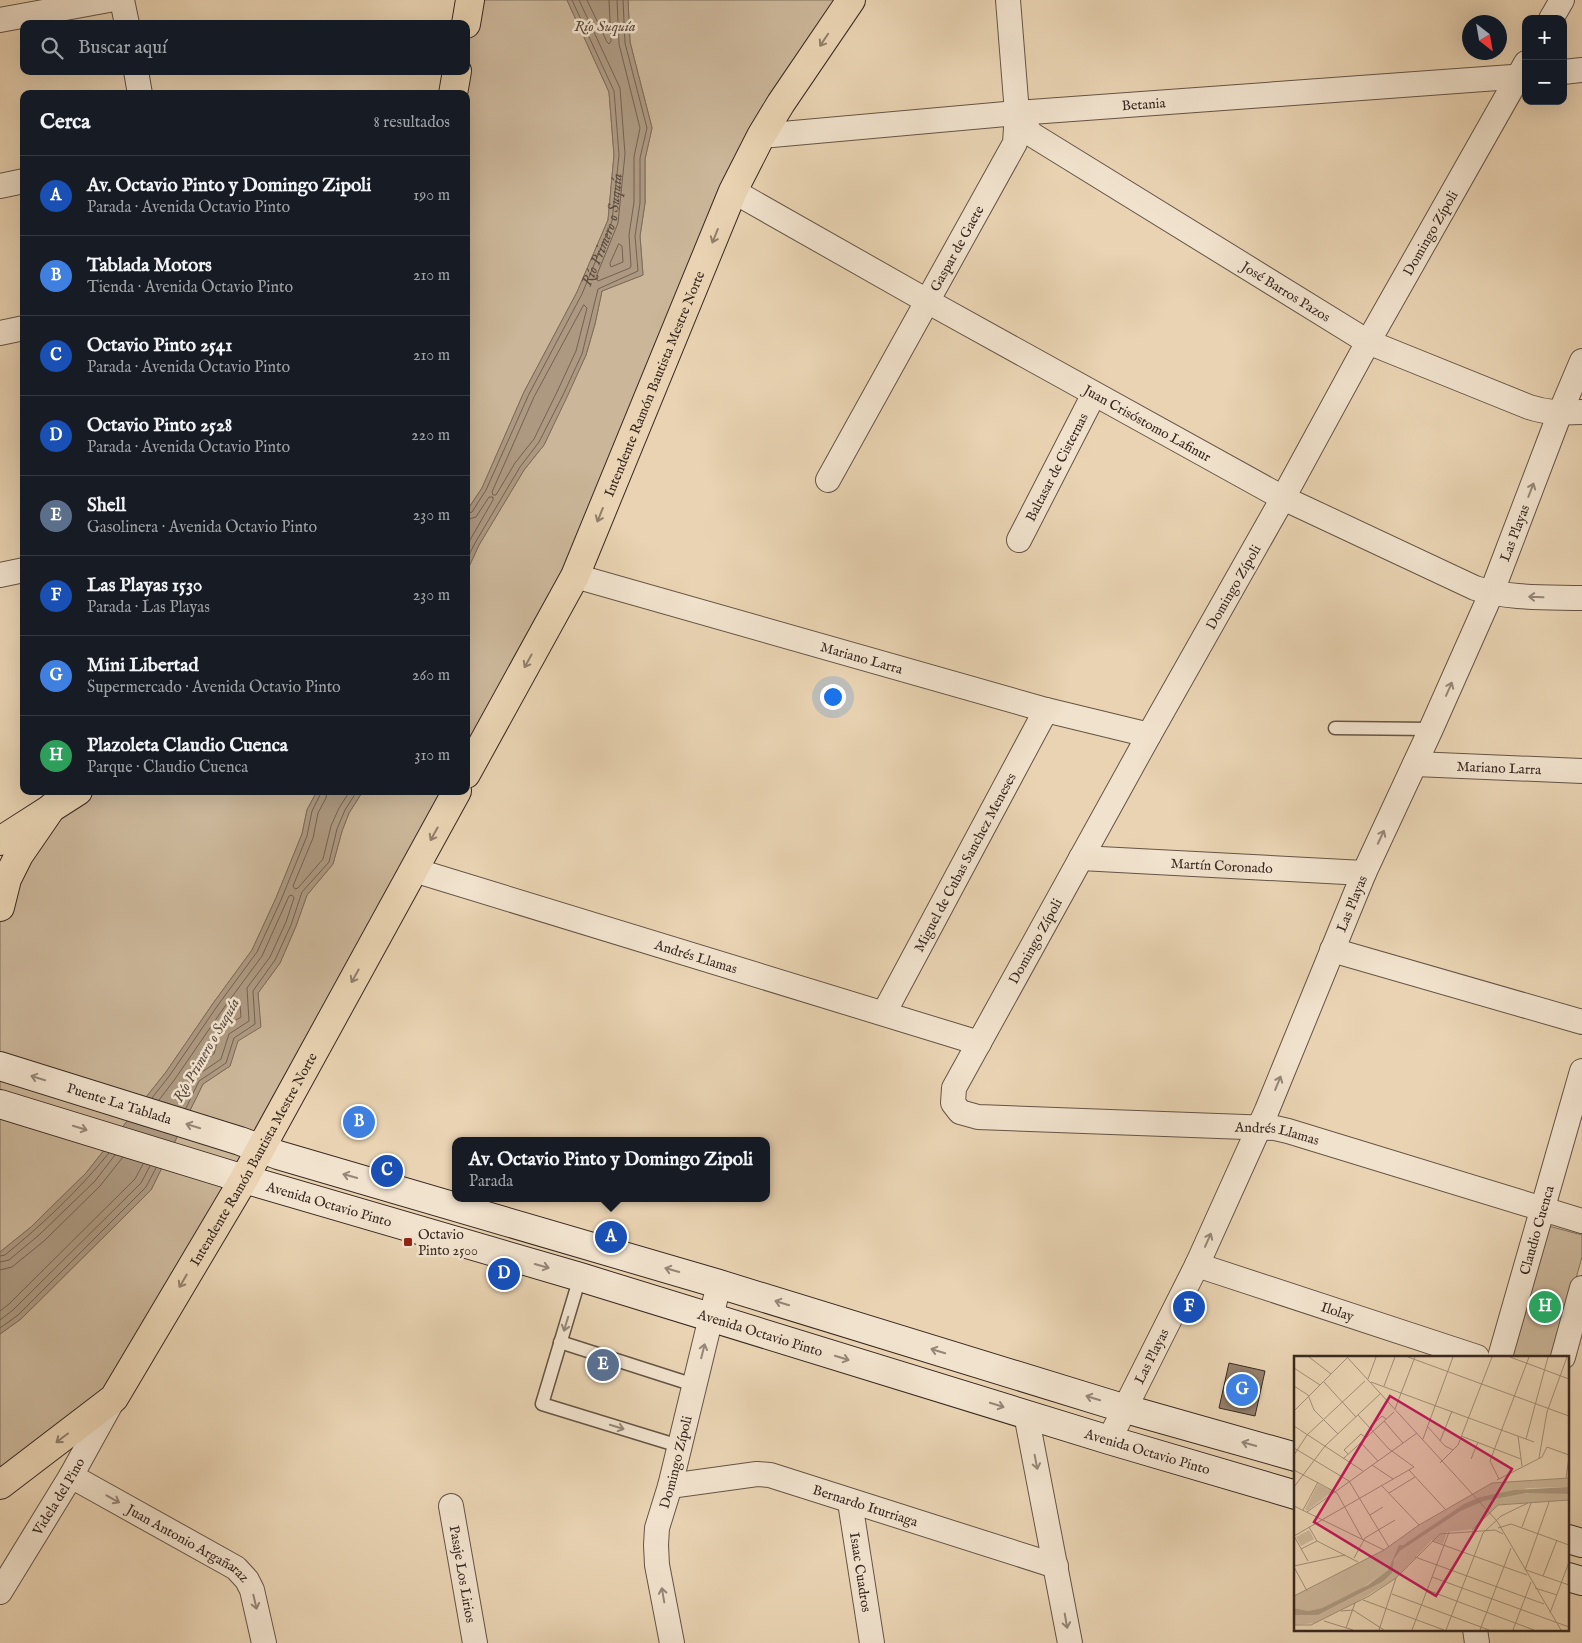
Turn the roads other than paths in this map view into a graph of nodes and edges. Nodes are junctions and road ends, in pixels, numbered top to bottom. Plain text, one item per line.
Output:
1 (108, 0) edge
2 (122, 0) edge
3 (470, 0) edge
4 (851, 0) edge
5 (1008, 0) edge
6 (1562, 0) edge
7 (1553, 15) edge
8 (0, 20) edge
9 (126, 20) edge
10 (467, 20) edge
11 (1582, 70) edge
12 (1522, 72) edge
13 (1567, 72) edge
14 (1522, 74) edge
15 (137, 75) edge
16 (456, 75) edge
17 (139, 90) edge
18 (454, 90) edge
19 (1017, 113) junction
20 (761, 136) junction
21 (20, 182) edge
22 (0, 186) edge
23 (734, 190) junction
24 (927, 301) junction
25 (20, 329) edge
26 (0, 333) edge
27 (1368, 342) junction
28 (1582, 361) edge
29 (1094, 394) junction
30 (1571, 413) edge
31 (828, 480) dead end
32 (1283, 498) junction
33 (1019, 540) dead end
34 (20, 571) edge
35 (0, 575) edge
36 (575, 576) junction
37 (1491, 594) junction
38 (1582, 598) edge
39 (1046, 710) junction
40 (1335, 728) dead end
41 (1431, 729) junction
42 (1149, 735) junction
43 (1414, 764) junction
44 (470, 767) edge
45 (1582, 770) edge
46 (72, 795) edge
47 (455, 795) edge
48 (52, 807) junction
49 (0, 841) edge
50 (1081, 858) junction
51 (414, 870) junction
52 (1364, 873) junction
53 (0, 907) edge
54 (1332, 950) junction
55 (884, 1013) junction
56 (1582, 1022) edge
57 (979, 1043) junction
58 (0, 1066) edge
59 (1582, 1071) edge
60 (0, 1104) edge
61 (1577, 1105) edge
62 (960, 1112) joint
63 (1258, 1128) junction
64 (250, 1145) junction
65 (233, 1175) junction
66 (1542, 1208) junction
67 (1582, 1221) edge
68 (1197, 1265) junction
69 (580, 1277) junction
70 (719, 1284) junction
71 (1582, 1288) edge
72 (711, 1318) junction
73 (560, 1342) junction
74 (1474, 1356) edge
75 (1500, 1356) edge
76 (1563, 1356) edge
77 (694, 1385) junction
78 (114, 1398) junction
79 (1126, 1408) junction
80 (1026, 1414) junction
81 (1109, 1440) junction
82 (679, 1446) junction
83 (1294, 1457) edge
84 (71, 1476) junction
85 (0, 1485) edge
86 (670, 1486) junction
87 (1294, 1494) edge
88 (850, 1502) junction
89 (451, 1506) dead end
90 (1056, 1566) junction
91 (0, 1592) edge
92 (1475, 1630) edge
93 (264, 1643) edge
94 (474, 1643) edge
95 (672, 1643) edge
96 (872, 1643) edge
97 (1070, 1643) edge
98 (1477, 1643) edge

1 - 8 street
2 - 9 street
3 - 10 main road
4 -> 20 main road, Intendente Ramón Bautista Mestre Norte
5 - 19 street, Gaspar de Gaete
6 - 7 street
11 - 13 street
12 - 19 street, Betania
14 - 27 street, Domingo Zípoli
15 - 17 street
16 - 18 main road
19 - 20 street, Betania
19 - 24 street, Gaspar de Gaete
19 - 27 street, José Barros Pazos
20 - 23 main road, Intendente Ramón Bautista Mestre Norte
21 - 22 street
23 - 24 street, Juan Crisóstomo Lafinur
23 -> 36 main road, Intendente Ramón Bautista Mestre Norte
24 - 29 street, Juan Crisóstomo Lafinur
24 - 31 street, Gaspar de Gaete
25 - 26 street
27 - 30 street, José Barros Pazos
27 - 32 street, Domingo Zípoli
28 - 30 street, Las Playas
29 - 32 street, Juan Crisóstomo Lafinur
29 - 33 street, Baltasar de Cisternas
37 -> 30 street, Las Playas
32 - 37 street, Juan Crisóstomo Lafinur
32 - 42 street, Domingo Zípoli
34 - 35 street
36 - 39 street, Mariano Larra
36 -> 44 main road, Intendente Ramón Bautista Mestre Norte
38 -> 37 street, Juan Crisóstomo Lafinur
41 -> 37 street, Las Playas
39 - 42 street, Mariano Larra
39 - 55 street, Miguel de Cubas Sanchez Meneses
40 - 41 lane
41 - 43 street, Las Playas
42 - 50 street, Domingo Zípoli
43 - 45 street, Mariano Larra
52 -> 43 street, Las Playas
46 - 48 main road
47 -> 51 main road, Intendente Ramón Bautista Mestre Norte
48 - 49 main road
48 - 53 main road
50 - 52 street, Martín Coronado
50 - 57 street, Domingo Zípoli
51 - 55 street, Andrés Llamas
51 -> 64 main road, Intendente Ramón Bautista Mestre Norte
52 - 54 street, Las Playas
54 - 56 street
63 -> 54 street, Las Playas
55 - 57 street, Andrés Llamas
57 - 62 street, Domingo Zípoli
64 -> 58 main road, Puente La Tablada
59 - 61 street, Claudio Cuenca
60 -> 65 main road
61 - 66 street, Claudio Cuenca
62 - 63 street, Andrés Llamas
63 - 66 street, Andrés Llamas
68 -> 63 street, Las Playas
64 - 65 main road, Intendente Ramón Bautista Mestre Norte
70 -> 64 main road
65 -> 69 main road, Avenida Octavio Pinto
65 -> 78 main road, Intendente Ramón Bautista Mestre Norte
66 - 67 street, Andrés Llamas
66 - 75 street, Claudio Cuenca
68 - 74 street, Ilolay
68 - 79 street, Las Playas
69 - 72 main road, Avenida Octavio Pinto
69 -> 73 lane
70 - 72 street, Domingo Zípoli
79 -> 70 main road
71 - 76 street
77 -> 72 street, Domingo Zípoli
72 -> 80 main road, Avenida Octavio Pinto
73 - 77 lane
73 -> 82 lane
77 - 82 street, Domingo Zípoli
78 - 84 street, Videla del Pino
78 -> 85 main road, Intendente Ramón Bautista Mestre Norte
79 - 81 street, Las Playas
83 -> 79 main road
80 - 81 main road, Avenida Octavio Pinto
80 -> 90 street
81 - 87 main road, Avenida Octavio Pinto
82 - 86 street, Domingo Zípoli
84 - 91 street, Videla del Pino
84 -> 93 street, Juan Antonio Argañaraz
86 - 88 street, Bernardo Iturriaga
95 -> 86 street, Domingo Zípoli
88 - 90 street, Bernardo Iturriaga
88 - 96 street, Isaac Cuadros
89 - 94 street, Pasaje Los Lirios
90 -> 97 street
92 - 98 street

